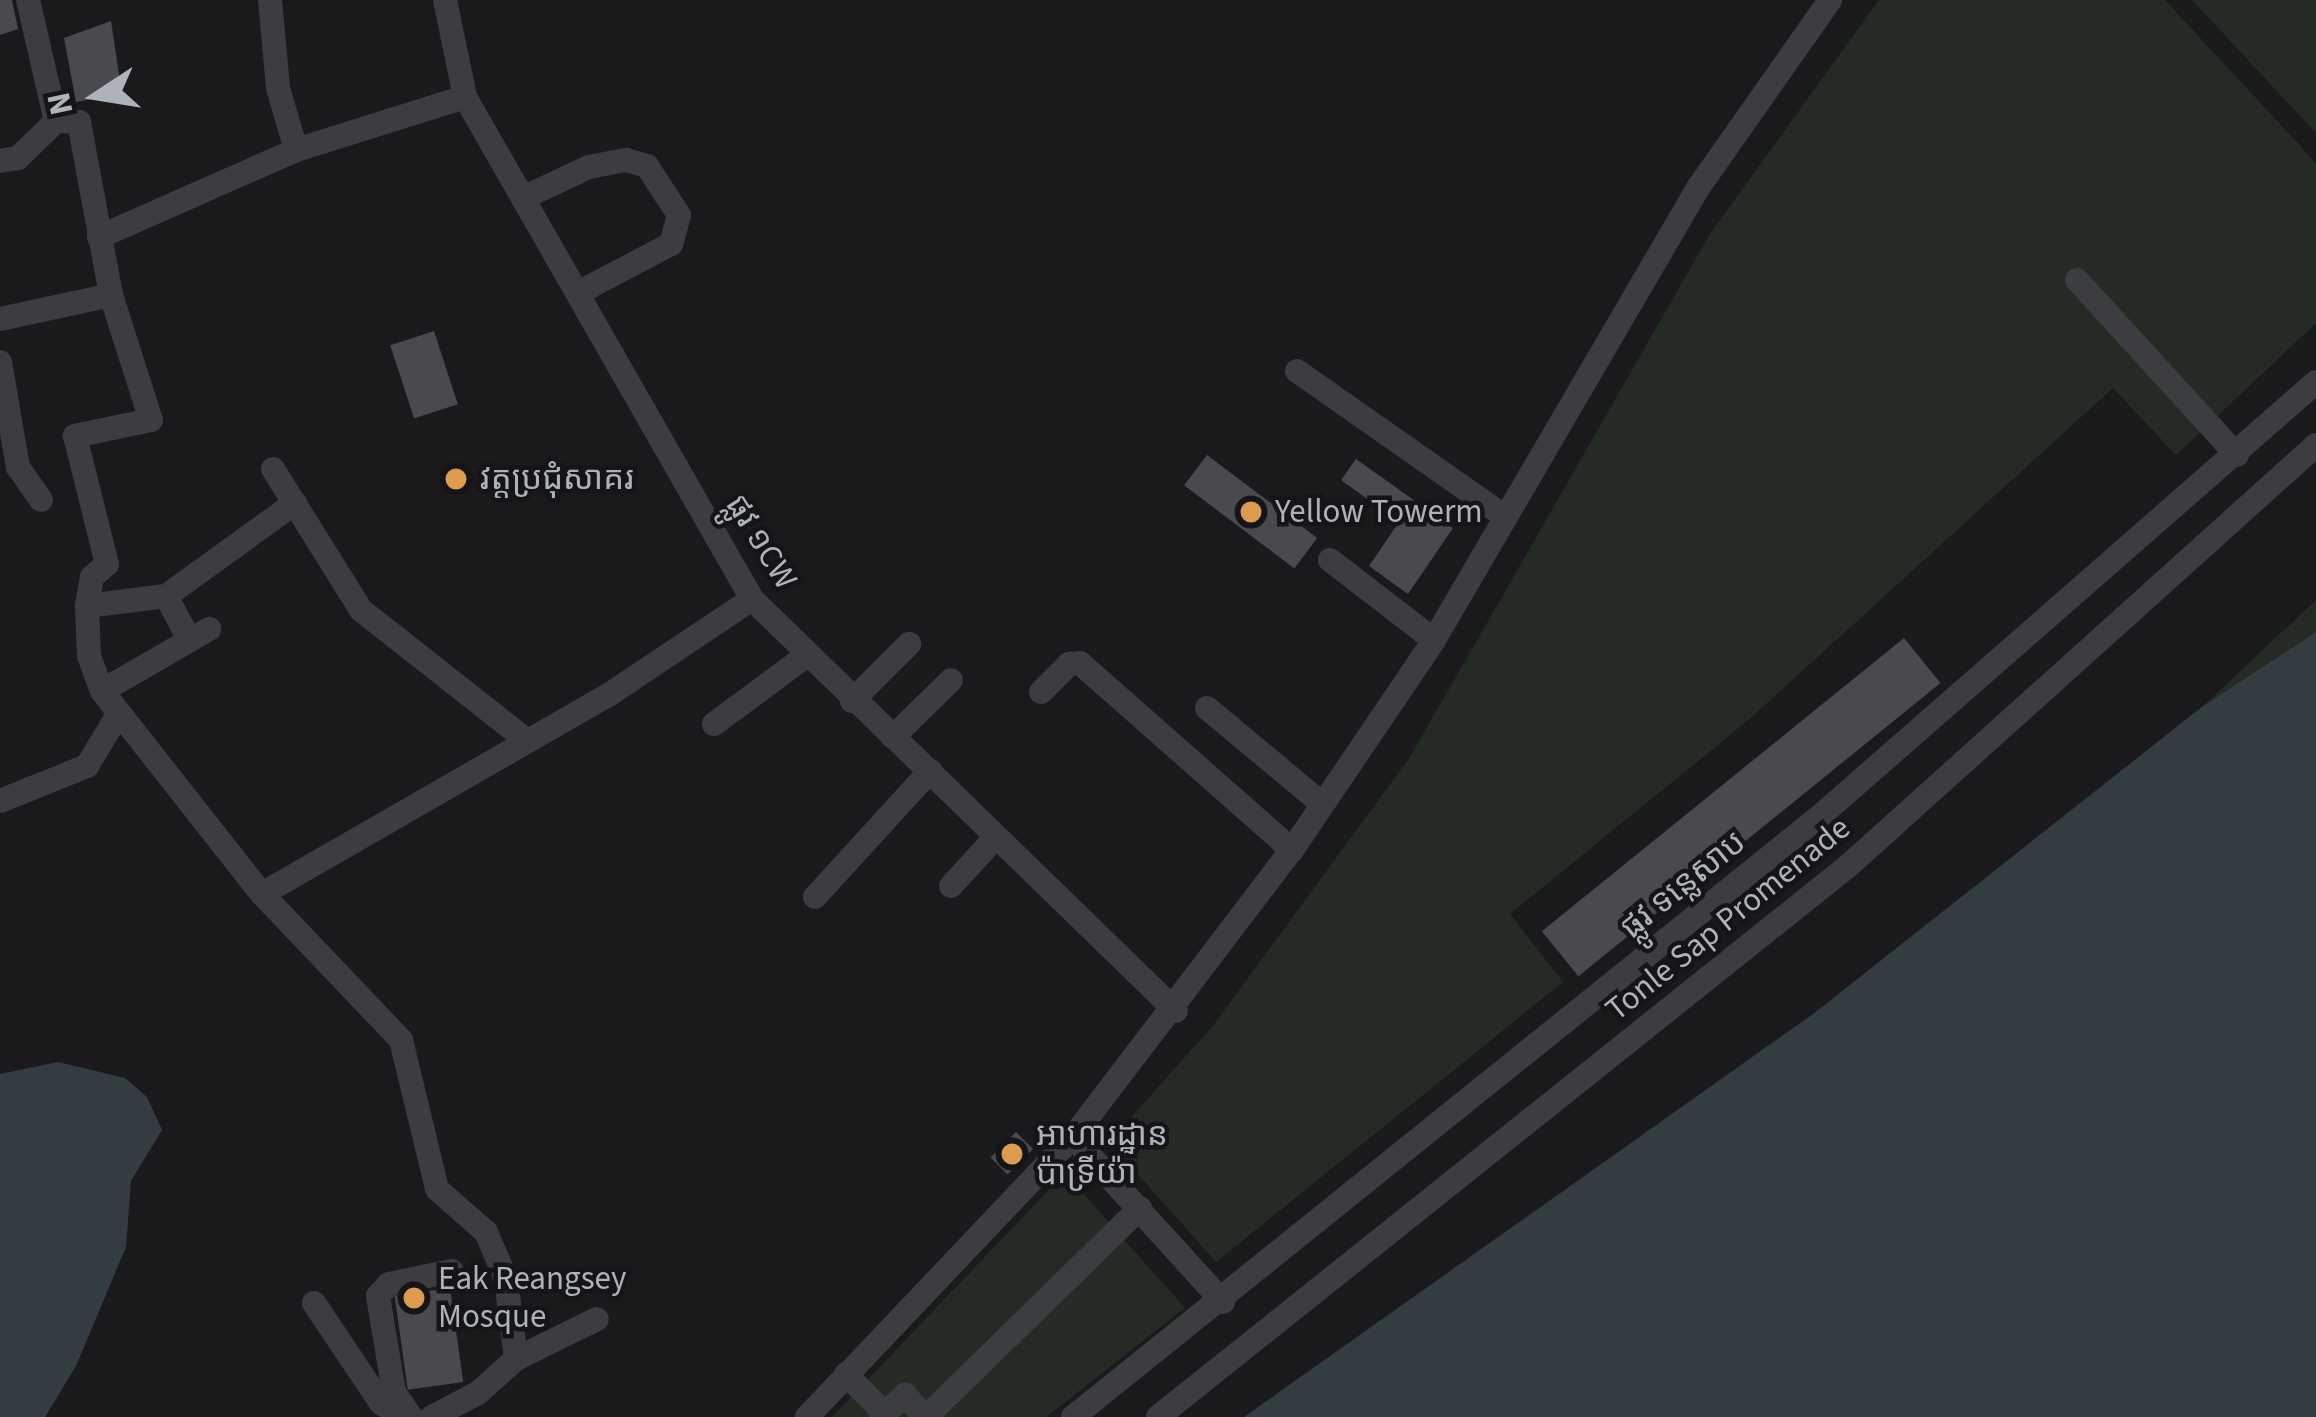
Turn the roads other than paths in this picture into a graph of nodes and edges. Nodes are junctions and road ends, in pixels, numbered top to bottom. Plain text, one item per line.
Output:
1 (28, 0) edge
2 (270, 0) edge
3 (446, 0) edge
4 (1830, 0) edge
5 (465, 97) junction
6 (56, 121) junction
7 (296, 150) junction
8 (0, 161) edge
9 (523, 198) junction
10 (99, 237) junction
11 (2077, 280) dead end
12 (578, 293) junction
13 (111, 295) junction
14 (0, 319) edge
15 (0, 362) edge
16 (1298, 371) dead end
17 (2316, 382) edge
18 (2316, 445) edge
19 (2237, 455) junction
20 (272, 469) dead end
21 (41, 500) dead end
22 (295, 503) junction
23 (1503, 515) junction
24 (1330, 560) dead end
25 (166, 596) junction
26 (752, 599) junction
27 (87, 606) junction
28 (1434, 640) junction
29 (909, 644) dead end
30 (806, 656) junction
31 (951, 680) dead end
32 (102, 691) junction
33 (1041, 692) dead end
34 (852, 701) junction
35 (1207, 708) dead end
36 (116, 718) junction
37 (714, 724) dead end
38 (893, 737) junction
39 (526, 740) junction
40 (930, 771) junction
41 (0, 801) edge
42 (1321, 803) junction
43 (994, 838) junction
44 (1292, 850) junction
45 (951, 886) dead end
46 (262, 894) junction
47 (815, 897) dead end
48 (1176, 1011) junction
49 (1073, 1137) junction
50 (1140, 1208) junction
51 (452, 1271) dead end
52 (1223, 1302) junction
53 (314, 1303) dead end
54 (597, 1319) dead end
55 (516, 1359) junction
56 (846, 1374) junction
57 (883, 1416) edge
58 (407, 1417) edge
59 (432, 1417) edge
60 (807, 1417) edge
61 (926, 1417) edge
62 (1073, 1417) edge
63 (1158, 1417) edge

1 - 6 street
2 - 7 street
3 - 5 street, ផ្លូវ ១CW
4 - 23 street
5 - 7 street
5 - 9 street, ផ្លូវ ១CW
6 - 8 street
6 - 10 street
7 - 10 street
9 - 12 street, ផ្លូវ ១CW
9 - 12 street
10 - 13 street
11 - 19 street
12 - 26 street, ផ្លូវ ១CW
13 - 14 street
13 - 27 street
15 - 21 street
16 - 23 street
17 - 19 street, ផ្លូវ ទន្លេសាប
18 - 63 street, Tonle Sap Promenade
19 - 52 street, ផ្លូវ ទន្លេសាប
20 - 22 street
22 - 25 street
22 - 39 street
23 - 28 street
24 - 28 street
25 - 27 street
25 - 32 street
26 - 30 street, ផ្លូវ ១CW
26 - 39 street
27 - 32 street
28 - 42 street
29 - 34 street
30 - 34 street, ផ្លូវ ១CW
30 - 37 street
31 - 38 street
32 - 36 street
33 - 44 street
34 - 38 street, ផ្លូវ ១CW
35 - 42 street
36 - 41 street
36 - 46 street
38 - 40 street, ផ្លូវ ១CW
39 - 46 street
40 - 43 street, ផ្លូវ ១CW
40 - 47 street
42 - 44 street
43 - 45 street
43 - 48 street, ផ្លូវ ១CW
44 - 48 street
46 - 55 street
48 - 49 street
49 - 50 street
49 - 56 street
50 - 52 street
50 - 61 street
51 - 58 street
52 - 62 street, ផ្លូវ ទន្លេសាប
53 - 58 street
54 - 55 street
55 - 59 street
56 - 57 street
56 - 60 street
57 - 61 street

